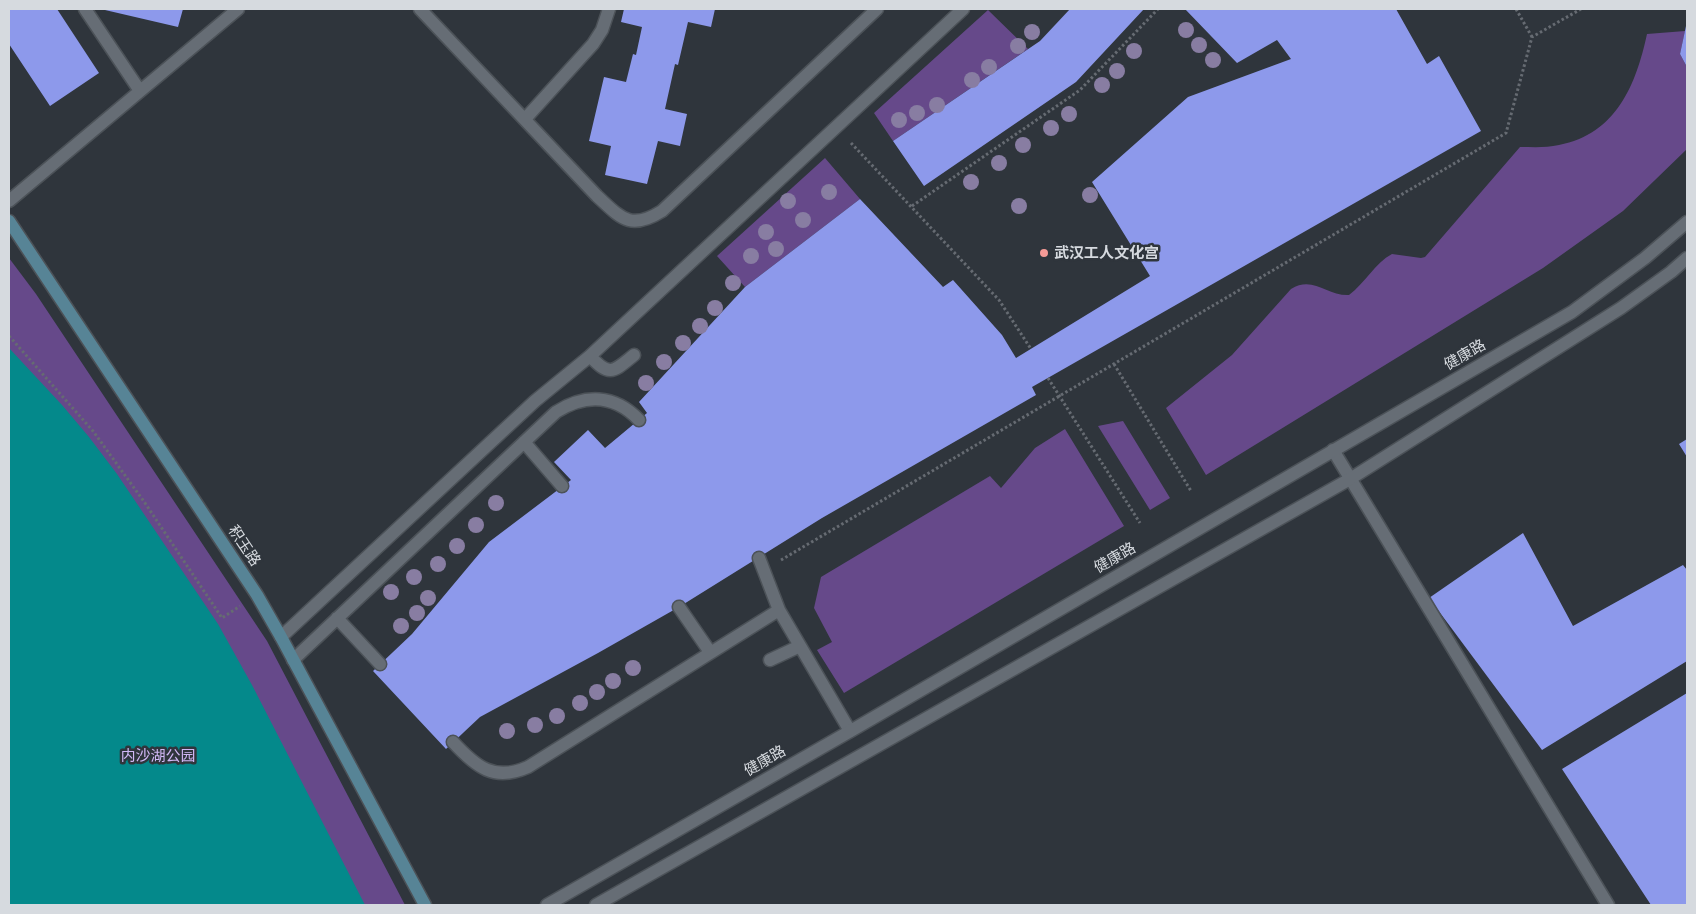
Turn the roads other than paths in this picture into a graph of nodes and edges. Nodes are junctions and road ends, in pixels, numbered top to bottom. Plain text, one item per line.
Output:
1 (85, 9) edge
2 (238, 9) edge
3 (420, 9) edge
4 (609, 9) edge
5 (877, 9) edge
6 (962, 9) edge
7 (140, 91) junction
8 (525, 119) junction
9 (9, 201) edge
10 (9, 221) edge
11 (1687, 222) edge
12 (1687, 258) edge
13 (634, 355) dead end
14 (590, 356) junction
15 (639, 420) dead end
16 (524, 442) junction
17 (1332, 450) junction
18 (1350, 479) junction
19 (562, 486) dead end
20 (761, 564) road end
21 (679, 607) dead end
22 (778, 610) junction
23 (337, 618) junction
24 (281, 637) junction
25 (800, 646) junction
26 (710, 652) junction
27 (294, 660) junction
28 (770, 660) dead end
29 (380, 664) dead end
30 (850, 731) junction
31 (453, 742) dead end
32 (425, 905) edge
33 (547, 905) edge
34 (596, 905) edge
35 (1608, 905) edge

1 - 7 street
2 - 7 street
3 - 8 street
4 - 8 street
5 - 8 street
6 - 14 street
7 - 9 street
10 - 24 main road, 积玉路
11 - 17 street, 健康路
12 - 18 street
13 - 14 street
14 - 24 street
15 - 16 street
16 - 19 street
16 - 23 street
17 - 18 street
17 - 30 street, 健康路
18 - 34 street
18 - 35 street
20 - 22 street
21 - 26 street
22 - 25 street
22 - 26 street
23 - 27 street
23 - 29 street
24 - 27 main road, 积玉路
25 - 28 street
25 - 30 street
26 - 31 street
27 - 32 main road, 积玉路
30 - 33 street, 健康路

